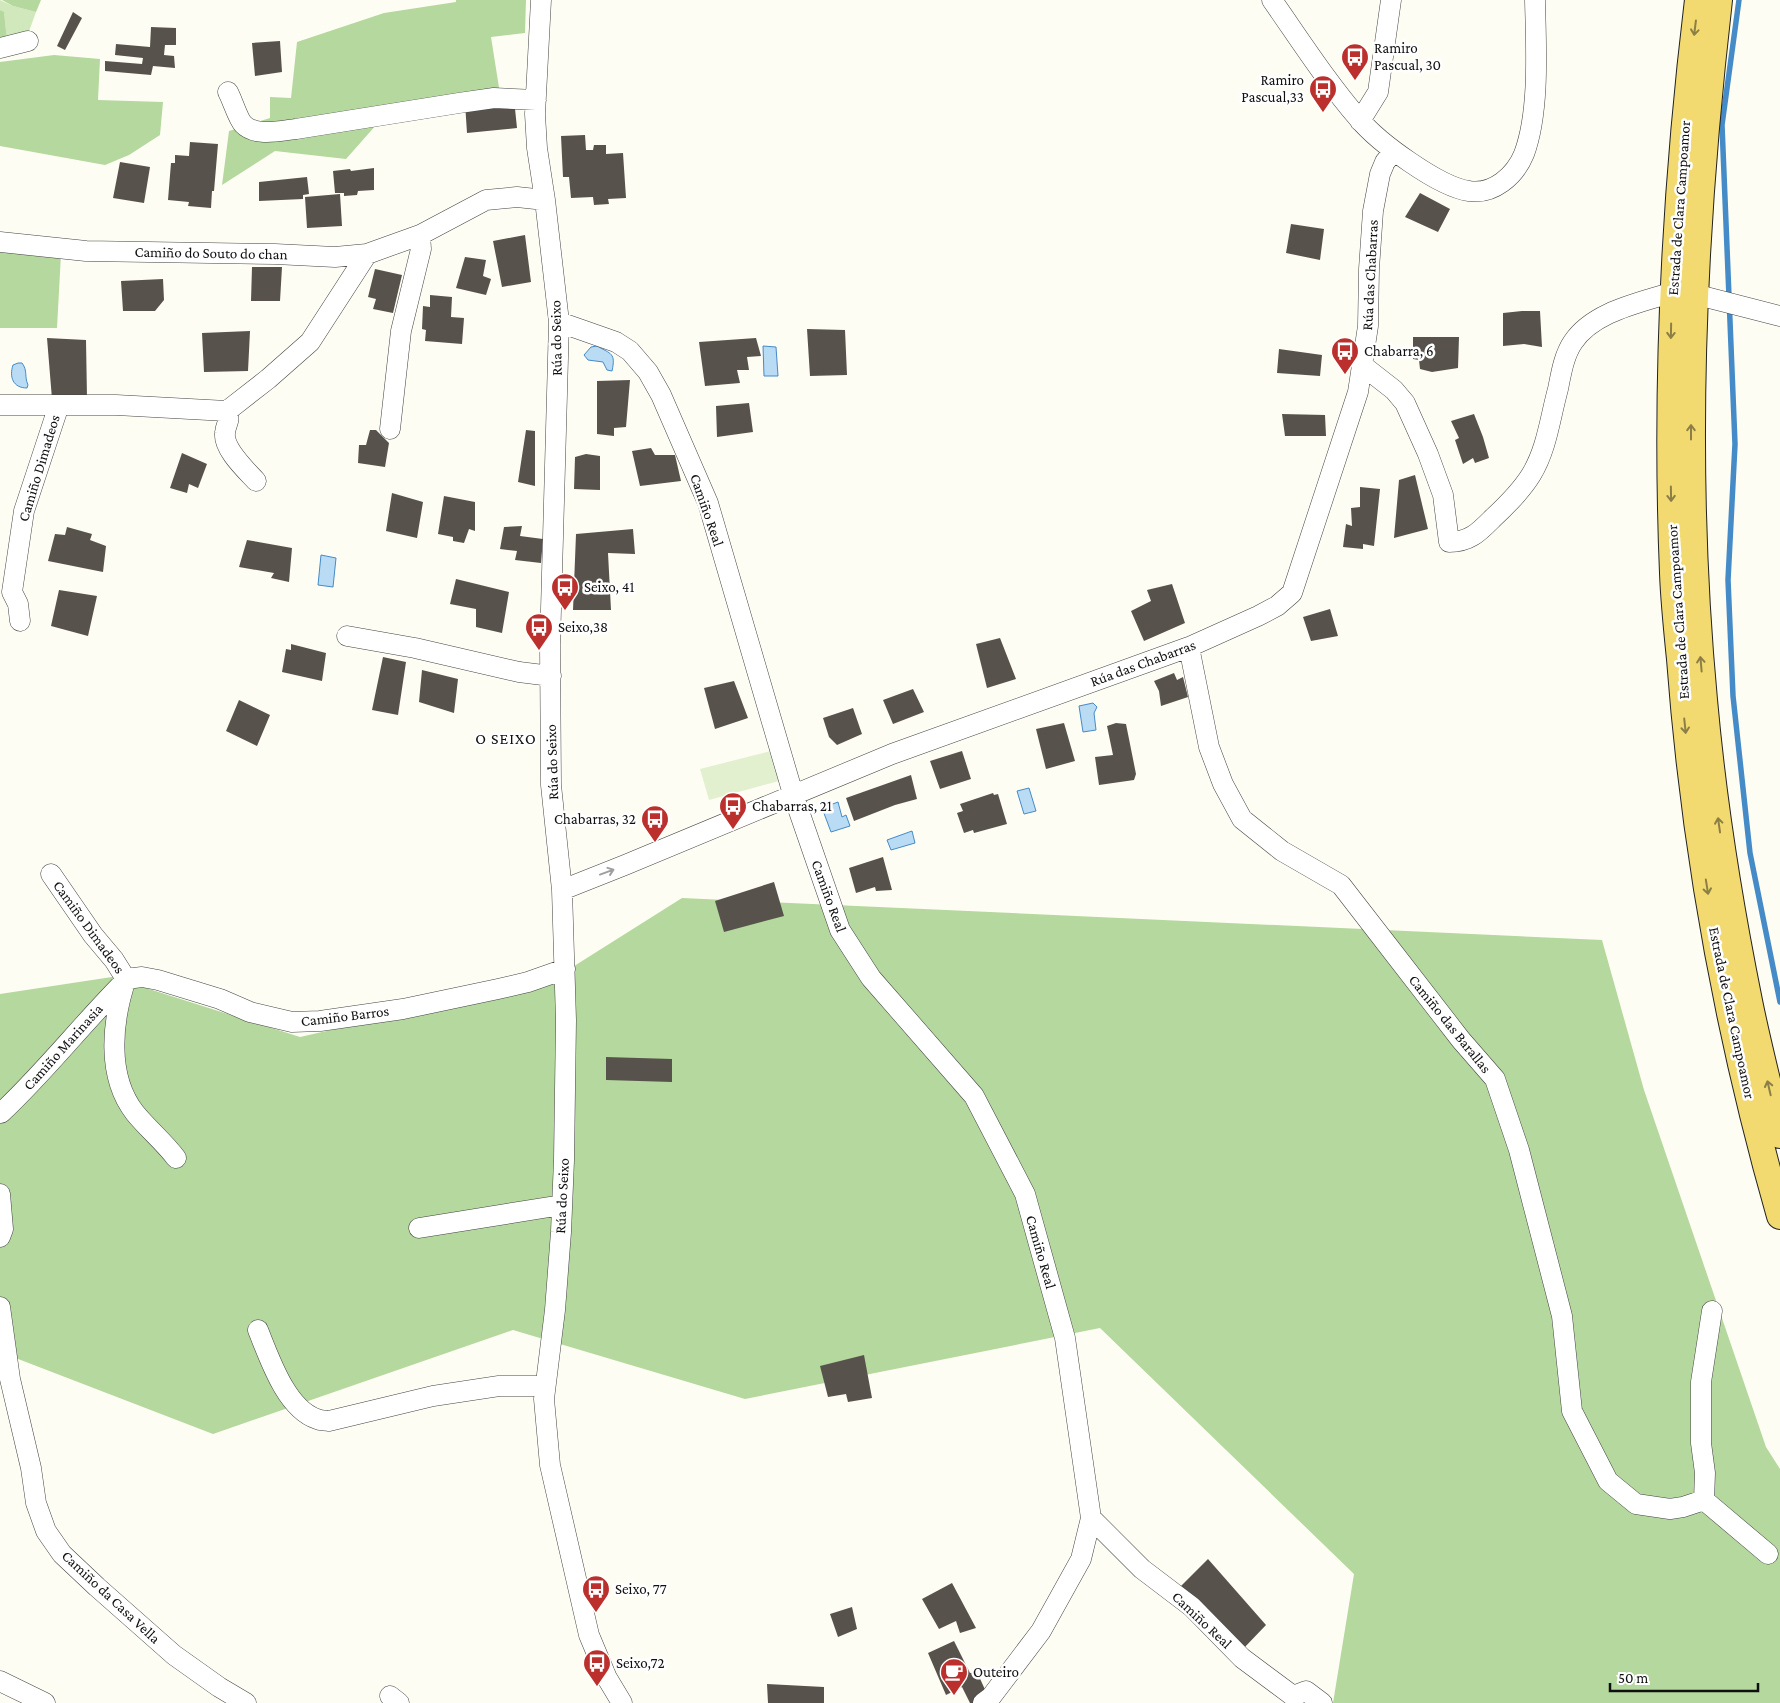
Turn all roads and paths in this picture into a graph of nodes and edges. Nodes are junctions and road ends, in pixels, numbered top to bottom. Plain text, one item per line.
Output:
1 (542, 0) edge
2 (1272, 0) edge
3 (1391, 0) edge
4 (1536, 0) edge
5 (1698, 0) edge
6 (1719, 0) edge
7 (28, 41) dead end
8 (0, 48) edge
9 (228, 92) dead end
10 (536, 100) junction
11 (1360, 121) junction
12 (1394, 151) junction
13 (545, 200) junction
14 (420, 235) junction
15 (0, 242) edge
16 (367, 254) junction
17 (1694, 295) junction
18 (1780, 316) edge
19 (559, 322) junction
20 (1362, 365) junction
21 (0, 405) edge
22 (59, 405) junction
23 (227, 410) junction
24 (390, 428) dead end
25 (256, 481) dead end
26 (20, 620) dead end
27 (347, 636) dead end
28 (1190, 647) junction
29 (550, 676) junction
30 (793, 794) junction
31 (51, 874) dead end
32 (562, 890) junction
33 (565, 969) junction
34 (126, 979) junction
35 (0, 1112) edge
36 (0, 1121) edge
37 (1780, 1135) edge
38 (176, 1158) dead end
39 (0, 1194) edge
40 (562, 1204) junction
41 (1780, 1216) edge
42 (419, 1228) dead end
43 (0, 1237) edge
44 (0, 1307) edge
45 (1712, 1311) dead end
46 (258, 1330) dead end
47 (545, 1386) junction
48 (1704, 1500) junction
49 (1091, 1518) junction
50 (1768, 1554) dead end
51 (0, 1681) edge
52 (45, 1703) edge
53 (246, 1703) edge
54 (622, 1703) edge
55 (982, 1703) edge
56 (1322, 1703) edge

1 - 10 street, Rúa do Seixo
2 - 11 street
3 - 11 street
4 - 12 street
5 -> 17 main road, Estrada de Clara Campoamor
6 - 17 main road, Estrada de Clara Campoamor
7 - 8 street
9 - 10 street
10 - 13 street, Rúa do Seixo
11 - 12 street
12 - 20 street, Rúa das Chabarras
13 - 14 street, Camiño do Souto do chan
13 - 19 street, Rúa do Seixo
14 - 16 street, Camiño do Souto do chan
14 - 24 street
15 - 16 street, Camiño do Souto do chan
16 - 23 street
17 - 18 street
17 - 20 street
37 -> 17 main road, Estrada de Clara Campoamor
17 -> 41 main road, Estrada de Clara Campoamor
19 - 29 street, Rúa do Seixo
19 - 30 street, Camiño Real
20 - 28 street, Rúa das Chabarras
21 - 22 street, Camiño Dimadeos
22 - 23 street, Camiño Dimadeos
22 - 26 street, Camiño Dimadeos
23 - 25 street
27 - 29 street
28 - 30 street, Rúa das Chabarras
28 - 48 street, Camiño das Barallas
29 - 32 street, Rúa do Seixo
32 -> 30 street, Rúa das Chabarras
30 - 49 street, Camiño Real
31 - 34 street, Camiño Dimadeos
32 - 33 street, Rúa do Seixo
33 - 34 street, Camiño Barros
33 - 40 street, Rúa do Seixo
34 - 35 street, Camiño Marinasia
34 - 38 street
35 - 36 street
39 - 43 street
40 - 42 street
40 - 47 street, Rúa do Seixo
44 - 53 street, Camiño da Casa Vella
45 - 48 street
46 - 47 street
47 - 54 street, Rúa do Seixo
48 - 50 street
49 - 55 street, Camiño Real
49 - 56 street, Camiño Real
51 - 52 street

